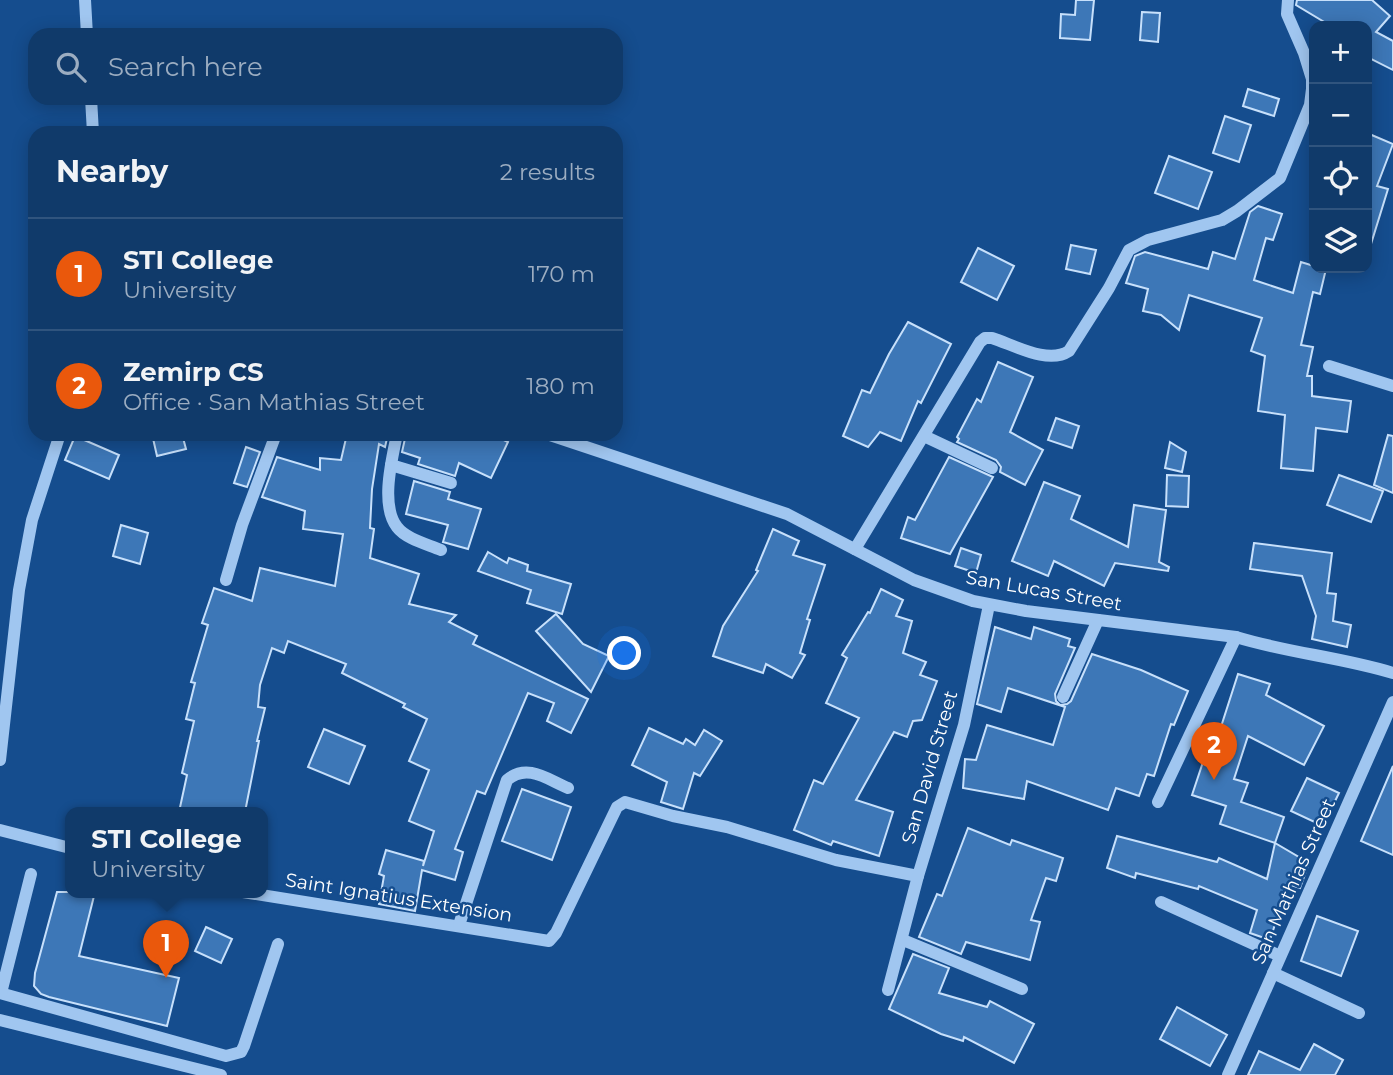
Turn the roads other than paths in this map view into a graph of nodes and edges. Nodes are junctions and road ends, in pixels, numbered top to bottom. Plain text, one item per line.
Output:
1 (85, 0) edge
2 (1288, 0) edge
3 (87, 28) edge
4 (91, 105) edge
5 (93, 126) edge
6 (1329, 366) dead end
7 (1393, 386) edge
8 (924, 436) junction
9 (58, 441) edge
10 (273, 441) edge
11 (396, 441) edge
12 (568, 441) edge
13 (391, 465) junction
14 (992, 468) dead end
15 (451, 483) dead end
16 (855, 549) junction
17 (441, 550) dead end
18 (226, 580) dead end
19 (989, 605) junction
20 (1098, 621) junction
21 (1237, 637) junction
22 (1392, 670) edge
23 (1063, 697) dead end
24 (1393, 702) edge
25 (0, 760) edge
26 (568, 788) dead end
27 (1158, 802) dead end
28 (0, 830) edge
29 (65, 847) edge
30 (31, 874) dead end
31 (918, 876) junction
32 (268, 896) edge
33 (1161, 902) dead end
34 (458, 925) junction
35 (903, 940) junction
36 (278, 944) dead end
37 (1280, 956) junction
38 (1273, 973) junction
39 (1022, 989) dead end
40 (888, 990) dead end
41 (1, 993) edge
42 (1359, 1013) dead end
43 (0, 1020) edge
44 (221, 1075) edge
45 (1228, 1075) edge

1 - 3 street
2 - 8 street
4 - 5 street
6 - 7 street
8 - 14 street
8 - 16 street
9 - 25 street
10 - 18 street
11 - 13 street
12 - 16 street, San Lucas Street
13 - 15 street
13 - 17 street
16 - 19 street, San Lucas Street
19 - 20 street, San Lucas Street
19 - 31 street, San David Street
20 - 21 street, San Lucas Street
20 - 23 street
21 - 22 street, San Lucas Street
21 - 27 street
24 - 37 street, San Mathias Street
26 - 34 street
28 - 29 street
30 - 41 street
31 - 34 street, Saint Ignatius Extension
31 - 35 street, San David Street
32 - 34 street, Saint Ignatius Extension
33 - 37 street
35 - 39 street
35 - 40 street, San David Street
36 - 41 street
37 - 38 street, San Mathias Street
38 - 42 street
38 - 45 street, San Mathias Street
43 - 44 street

